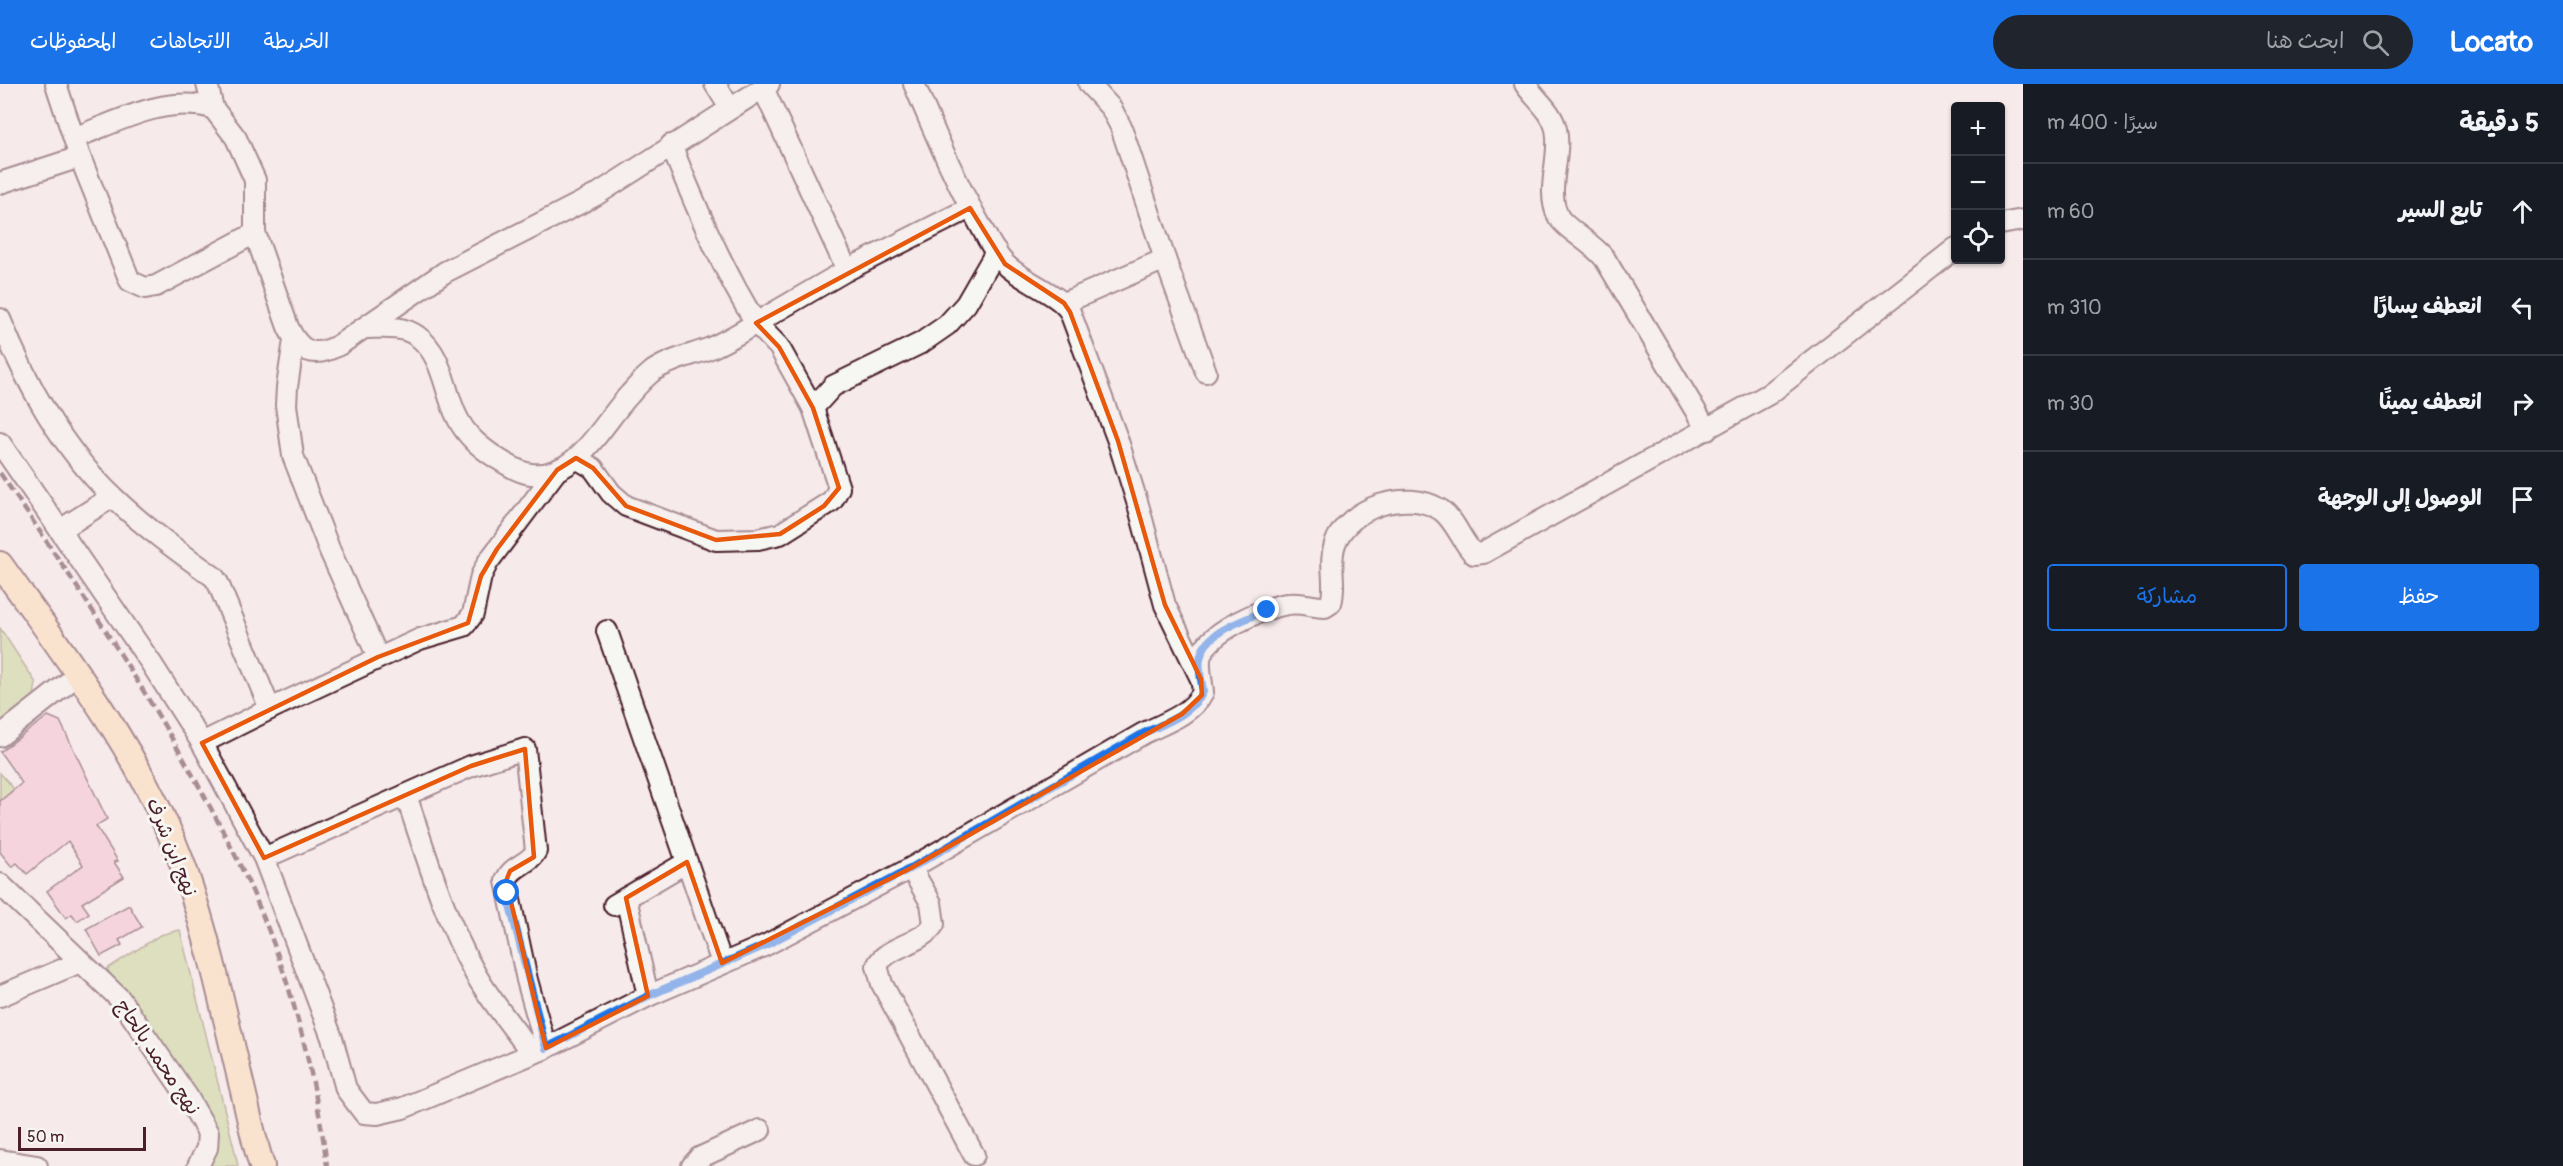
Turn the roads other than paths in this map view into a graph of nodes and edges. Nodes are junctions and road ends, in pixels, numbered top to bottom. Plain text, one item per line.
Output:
1 (56, 84) edge
2 (207, 84) edge
3 (715, 84) edge
4 (914, 84) edge
5 (1089, 84) edge
6 (1525, 84) edge
7 (766, 86) edge
8 (213, 108) junction
9 (730, 108) junction
10 (74, 138) junction
11 (671, 145) junction
12 (80, 157) junction
13 (0, 183) edge
14 (970, 208) junction
15 (2023, 220) edge
16 (2005, 223) edge
17 (255, 233) junction
18 (996, 252) junction
19 (1951, 252) edge
20 (1165, 260) junction
21 (847, 270) junction
22 (1064, 303) junction
23 (0, 319) edge
24 (756, 323) junction
25 (364, 328) junction
26 (294, 340) junction
27 (1206, 372) dead end
28 (813, 408) junction
29 (1707, 430) junction
30 (0, 443) edge
31 (576, 458) junction
32 (557, 470) junction
33 (112, 496) junction
34 (60, 530) junction
35 (0, 564) edge
36 (607, 631) dead end
37 (378, 657) junction
38 (79, 674) junction
39 (1201, 679) junction
40 (270, 709) junction
41 (0, 736) edge
42 (202, 742) junction
43 (406, 795) junction
44 (264, 858) junction
45 (687, 862) junction
46 (911, 868) junction
47 (0, 884) edge
48 (80, 962) junction
49 (722, 963) junction
50 (0, 996) edge
51 (648, 996) junction
52 (539, 1051) junction
53 (760, 1130) dead end
54 (974, 1155) dead end
55 (0, 1161) edge
56 (37, 1166) edge
57 (198, 1166) edge
58 (262, 1166) edge
59 (692, 1166) edge

1 - 10 street
2 - 8 street
3 - 9 street
4 - 14 street
5 - 20 street
6 - 29 street
7 - 9 street
7 - 21 street
8 - 10 street
8 - 17 street
9 - 11 street
10 - 12 street
11 - 24 street
11 - 25 street
12 - 13 street
12 - 17 street
14 - 18 street
14 - 21 street
15 - 16 street
17 - 26 street
18 - 22 street
18 - 28 street
19 - 29 street
20 - 22 street
20 - 27 street
21 - 24 street
22 - 39 street
23 - 33 street
24 - 28 street
24 - 31 street
25 - 26 street
25 - 32 street
26 - 37 street
28 - 31 street
29 - 39 street
30 - 34 street
31 - 32 street
32 - 37 street
33 - 34 street
33 - 40 street
34 - 42 street
35 - 38 main road, نهج ابن شرف
36 - 45 street
37 - 40 street
38 - 41 street
38 - 58 main road, نهج ابن شرف
39 - 46 street
40 - 42 street
42 - 44 street
43 - 44 street
43 - 52 street
43 - 52 street
44 - 52 street
45 - 49 street
45 - 51 street
46 - 49 street
46 - 54 street
47 - 48 street, نهج محمد بالحاج
48 - 50 street
48 - 57 street, نهج محمد بالحاج
49 - 51 street
51 - 52 street
53 - 59 street
55 - 56 street

